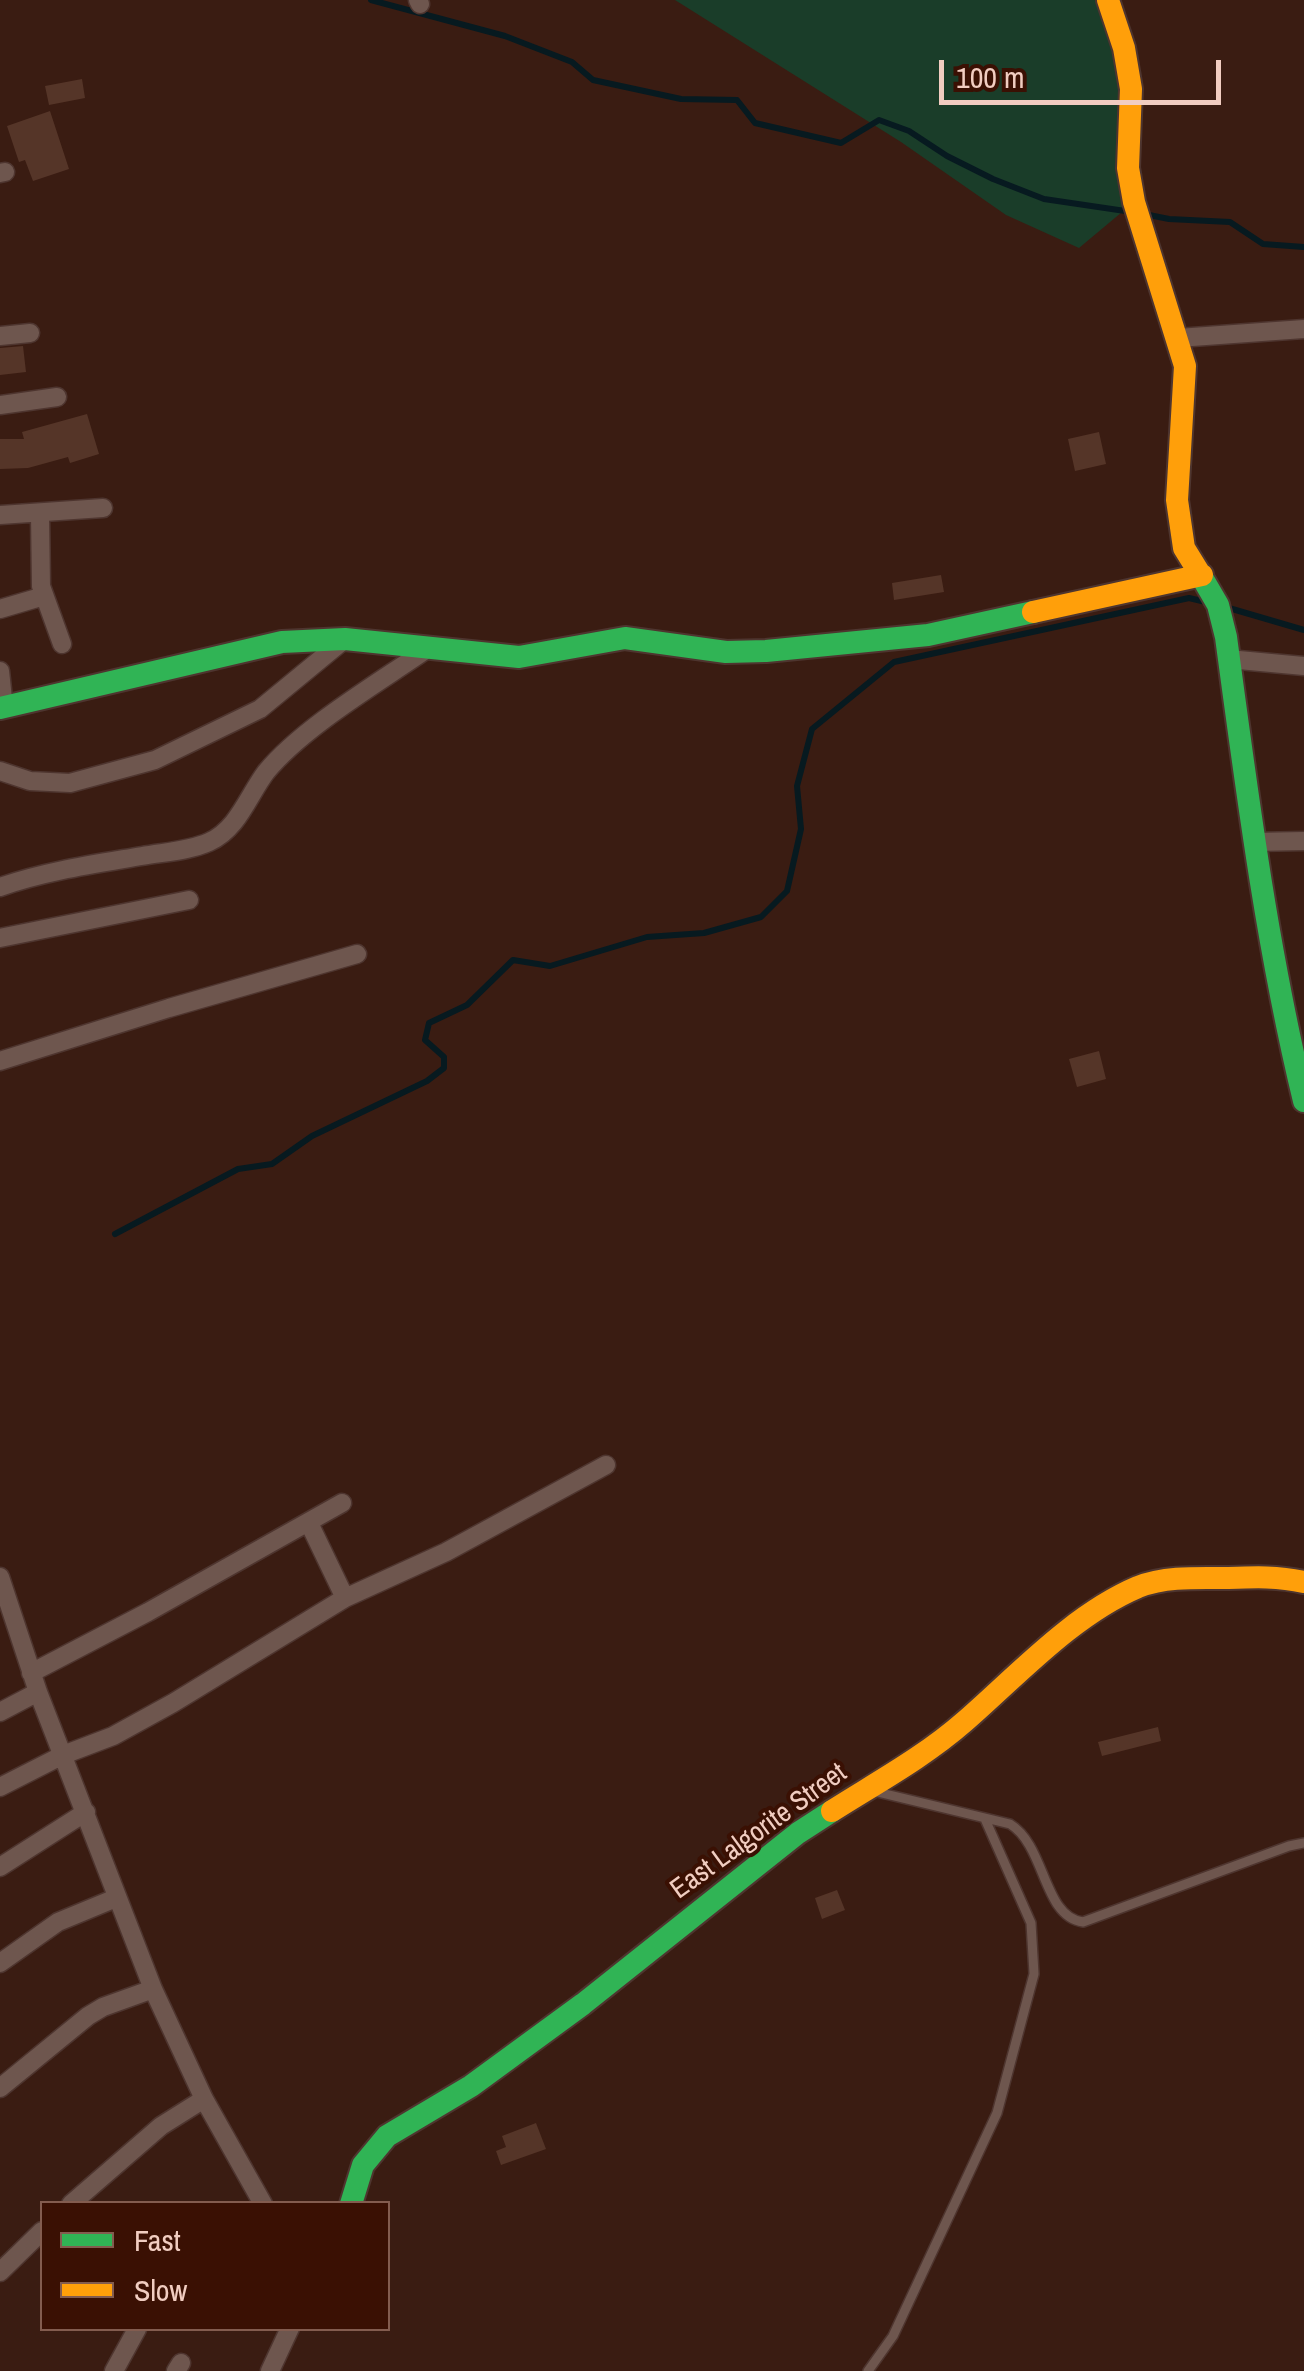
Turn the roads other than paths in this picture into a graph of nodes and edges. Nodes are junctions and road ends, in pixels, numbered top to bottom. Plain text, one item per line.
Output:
1 (1108, 0) edge
2 (1304, 329) edge
3 (30, 333) dead end
4 (0, 336) edge
5 (1178, 338) junction
6 (57, 397) dead end
7 (0, 404) edge
8 (103, 508) dead end
9 (40, 514) junction
10 (0, 515) edge
11 (1202, 575) junction
12 (44, 596) junction
13 (0, 609) edge
14 (345, 639) junction
15 (62, 644) dead end
16 (430, 647) junction
17 (1228, 659) junction
18 (1304, 666) edge
19 (0, 671) edge
20 (2, 708) edge
21 (0, 771) edge
22 (1304, 841) edge
23 (1253, 842) junction
24 (0, 888) edge
25 (190, 900) dead end
26 (0, 938) edge
27 (357, 954) dead end
28 (1295, 1032) edge
29 (0, 1061) edge
30 (1304, 1101) edge
31 (606, 1465) dead end
32 (342, 1502) dead end
33 (310, 1524) junction
34 (0, 1577) edge
35 (1304, 1582) edge
36 (345, 1598) junction
37 (30, 1672) junction
38 (38, 1692) junction
39 (0, 1712) edge
40 (64, 1756) junction
41 (0, 1787) edge
42 (866, 1789) junction
43 (86, 1812) junction
44 (986, 1819) junction
45 (1304, 1843) edge
46 (0, 1868) edge
47 (116, 1898) junction
48 (0, 1963) edge
49 (153, 1988) junction
50 (0, 2088) edge
51 (204, 2099) junction
52 (75, 2201) edge
53 (261, 2201) edge
54 (351, 2201) edge
55 (40, 2232) edge
56 (0, 2272) edge
57 (136, 2331) edge
58 (289, 2331) edge
59 (114, 2371) edge
60 (270, 2371) edge
61 (868, 2371) edge

1 - 5 street
2 - 5 street
3 - 4 street
5 - 11 street
6 - 7 street
8 - 9 street
9 - 10 street
9 - 12 street
11 - 16 street
11 - 17 street
12 - 13 street
12 - 15 street
14 - 16 street
14 - 20 street
14 - 21 street
16 - 24 street
17 - 18 street
17 - 23 street
19 - 20 street
22 - 23 street
23 - 28 street
25 - 26 street
27 - 29 street
28 - 30 street
31 - 36 street
32 - 33 street
33 - 36 street
33 - 37 street
34 - 37 street
35 - 42 street, East Lalgorite Street
36 - 40 street
37 - 38 street
38 - 39 street
38 - 40 street
40 - 41 street
40 - 43 street
42 - 44 lane
42 - 54 street, East Lalgorite Street
43 - 46 street
43 - 47 street
44 - 45 lane
44 - 61 lane
47 - 48 street
47 - 49 street
49 - 50 street
49 - 51 street
51 - 52 street
51 - 53 street
55 - 56 street
57 - 59 street
58 - 60 street

